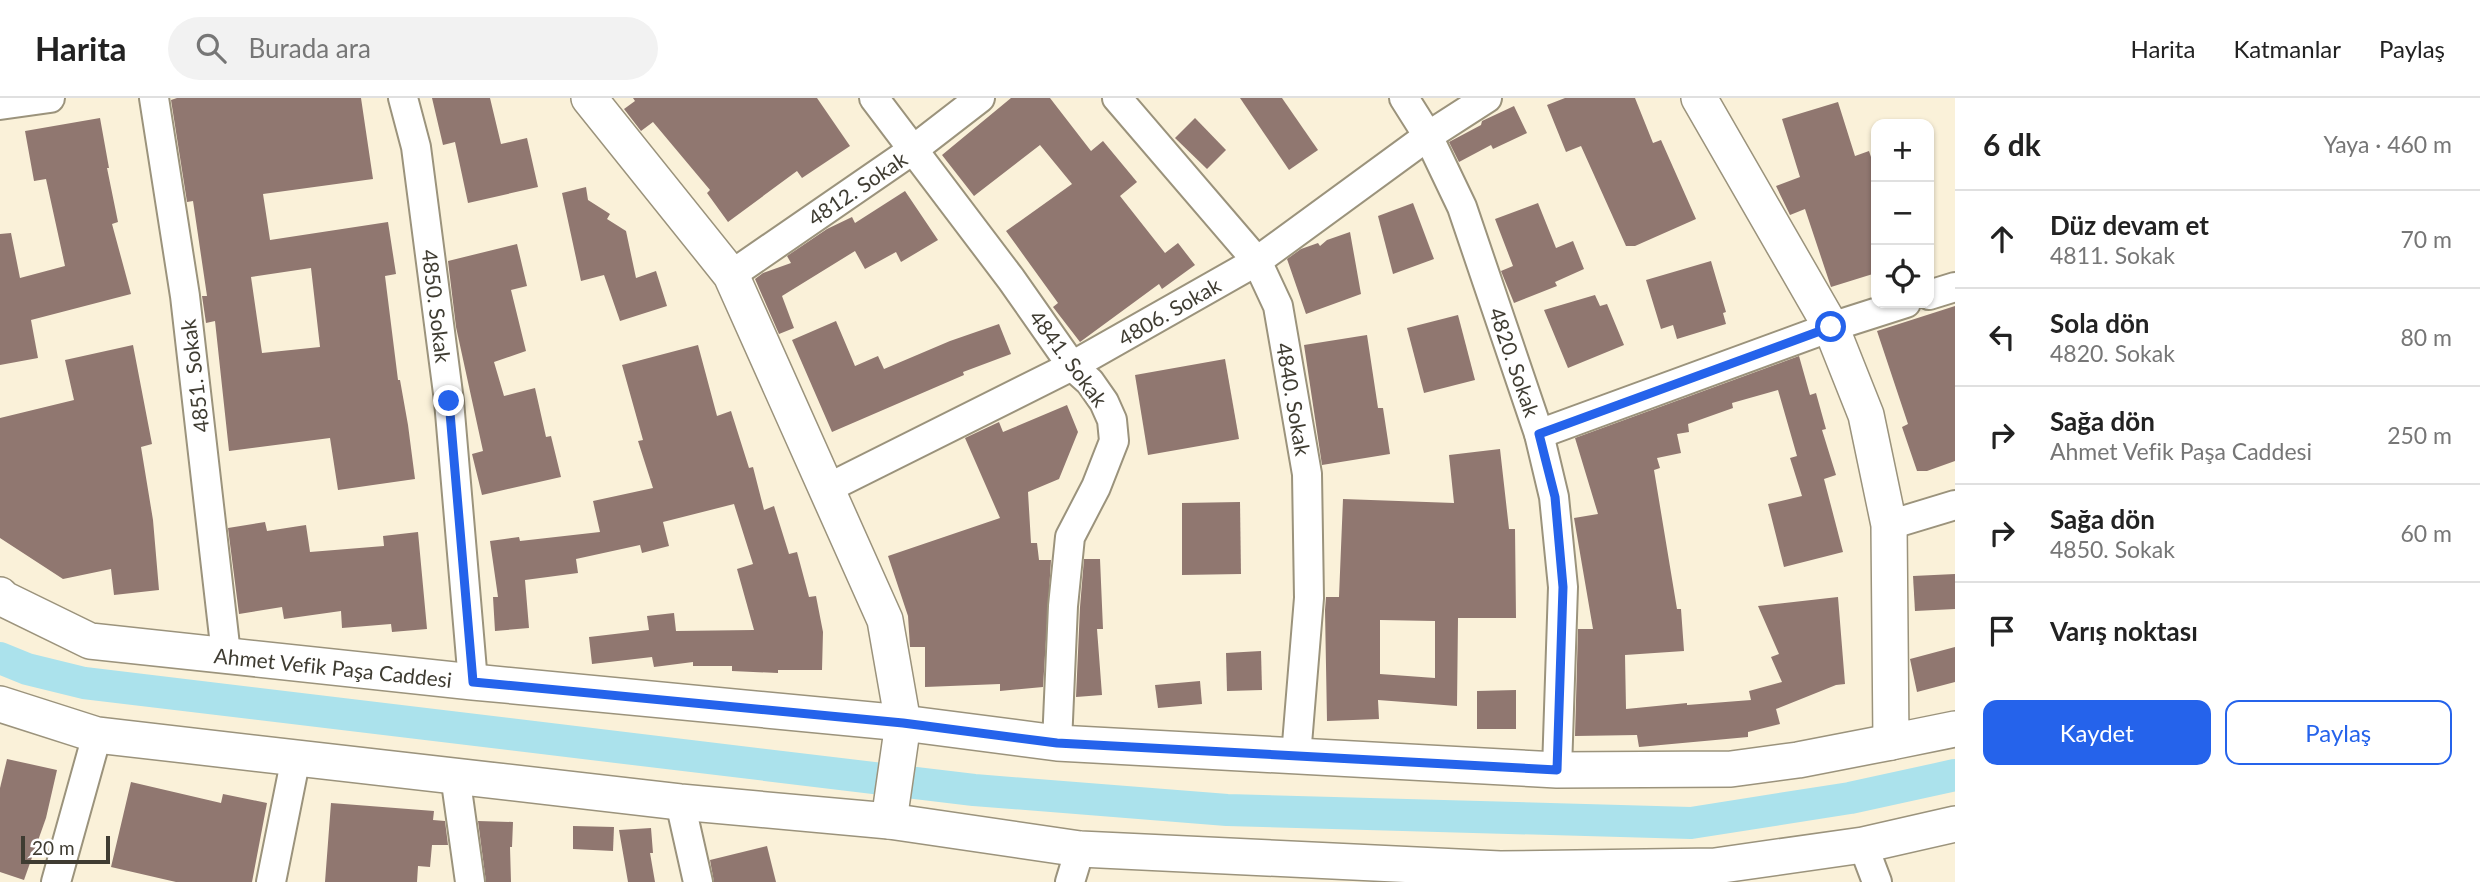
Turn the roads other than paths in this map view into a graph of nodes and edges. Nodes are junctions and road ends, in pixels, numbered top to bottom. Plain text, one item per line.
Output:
1 (50, 98) edge
2 (154, 98) edge
3 (403, 98) edge
4 (589, 98) edge
5 (874, 98) edge
6 (980, 98) edge
7 (1117, 98) edge
8 (1404, 98) edge
9 (1487, 98) edge
10 (1699, 98) edge
11 (0, 105) edge
12 (1428, 136) junction
13 (914, 149) junction
14 (1257, 261) junction
15 (731, 275) junction
16 (1955, 287) edge
17 (1934, 293) edge
18 (1890, 308) edge
19 (1831, 327) junction
20 (1072, 366) junction
21 (1539, 434) junction
22 (828, 488) junction
23 (1955, 505) edge
24 (1889, 525) junction
25 (0, 595) edge
26 (226, 654) junction
27 (473, 682) junction
28 (0, 704) edge
29 (1955, 729) edge
30 (902, 731) junction
31 (97, 734) junction
32 (1891, 742) junction
33 (1057, 743) junction
34 (1296, 756) junction
35 (296, 757) junction
36 (1557, 770) junction
37 (455, 775) junction
38 (680, 802) junction
39 (890, 814) junction
40 (1955, 824) edge
41 (1863, 845) junction
42 (1082, 866) edge
43 (1500, 876) edge
44 (56, 882) edge
45 (271, 882) edge
46 (470, 882) edge
47 (698, 882) edge
48 (1070, 882) edge
49 (1877, 882) edge

1 - 11 street
2 - 26 street, 4851. Sokak
3 - 27 street, 4850. Sokak
4 - 15 street
5 - 13 street, 4841. Sokak
6 - 13 street, 4812. Sokak
7 - 14 street, 4840. Sokak
8 - 12 street, 4820. Sokak
9 - 12 street, 4806. Sokak
10 - 19 street
12 - 14 street, 4806. Sokak
12 - 21 street, 4820. Sokak
13 - 15 street, 4812. Sokak
13 - 20 street, 4841. Sokak
14 - 20 street, 4806. Sokak
14 - 34 street, 4840. Sokak
15 - 22 street
16 - 17 street
18 - 19 street
19 - 21 street
19 - 24 street
20 - 22 street, 4806. Sokak
20 - 33 street, 4841. Sokak
21 - 36 street, 4820. Sokak
22 - 30 street
23 - 24 street
24 - 32 street
25 - 26 street, Ahmet Vefik Paşa Caddesi
26 - 27 street, Ahmet Vefik Paşa Caddesi
27 - 30 street, Ahmet Vefik Paşa Caddesi
28 - 31 street
29 - 32 street, Ahmet Vefik Paşa Caddesi
30 - 33 street, Ahmet Vefik Paşa Caddesi
30 - 39 street
31 - 35 street
31 - 44 street
32 - 36 street, Ahmet Vefik Paşa Caddesi
33 - 34 street, Ahmet Vefik Paşa Caddesi
34 - 36 street, Ahmet Vefik Paşa Caddesi
35 - 37 street
35 - 45 street
37 - 38 street
37 - 46 street
38 - 39 street
38 - 47 street
39 - 42 street
40 - 41 street
41 - 43 street
41 - 49 street
42 - 43 street
42 - 48 street

